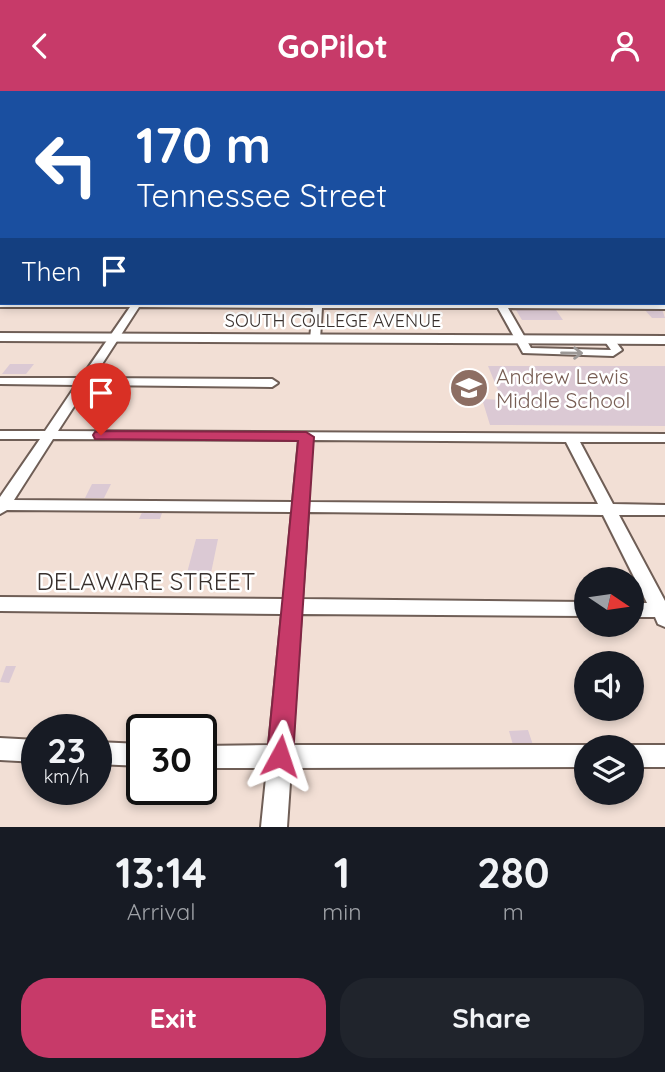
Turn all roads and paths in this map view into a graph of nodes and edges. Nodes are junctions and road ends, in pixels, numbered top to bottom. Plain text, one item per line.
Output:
1 (136, 305) edge
2 (318, 305) edge
3 (501, 305) edge
4 (582, 305) edge
5 (665, 306) edge
6 (0, 337) edge
7 (114, 338) junction
8 (315, 339) junction
9 (520, 340) junction
10 (665, 340) edge
11 (0, 381) edge
12 (86, 381) junction
13 (272, 383) dead end
14 (0, 435) edge
15 (49, 435) junction
16 (306, 437) junction
17 (571, 438) junction
18 (665, 438) edge
19 (299, 506) junction
20 (1, 507) edge
21 (608, 510) junction
22 (665, 510) edge
23 (0, 604) edge
24 (291, 606) junction
25 (574, 609) edge
26 (644, 611) edge
27 (663, 613) edge
28 (0, 749) edge
29 (21, 750) edge
30 (280, 756) junction
31 (574, 756) edge
32 (644, 756) edge
33 (665, 756) edge
34 (217, 757) edge
35 (274, 827) edge

1 - 7 street
2 - 8 street
3 - 9 street
4 - 5 street
6 - 7 main road, SOUTH COLLEGE AVENUE
7 - 8 main road, SOUTH COLLEGE AVENUE
7 - 12 street
8 - 9 main road, SOUTH COLLEGE AVENUE
9 - 10 main road, SOUTH COLLEGE AVENUE
11 - 12 street
12 - 13 street
12 - 15 street
14 - 15 street
15 - 16 street
15 - 20 street
16 - 17 street
16 - 19 street
17 - 18 street
17 - 21 street
19 - 20 street
19 - 21 street
19 - 24 street
21 - 22 street
21 - 27 street
23 - 24 street, DELAWARE STREET
24 - 25 street, DELAWARE STREET
24 - 30 street
26 - 27 street
28 - 29 street
30 - 31 street
30 - 34 street
30 - 35 street
32 - 33 street

